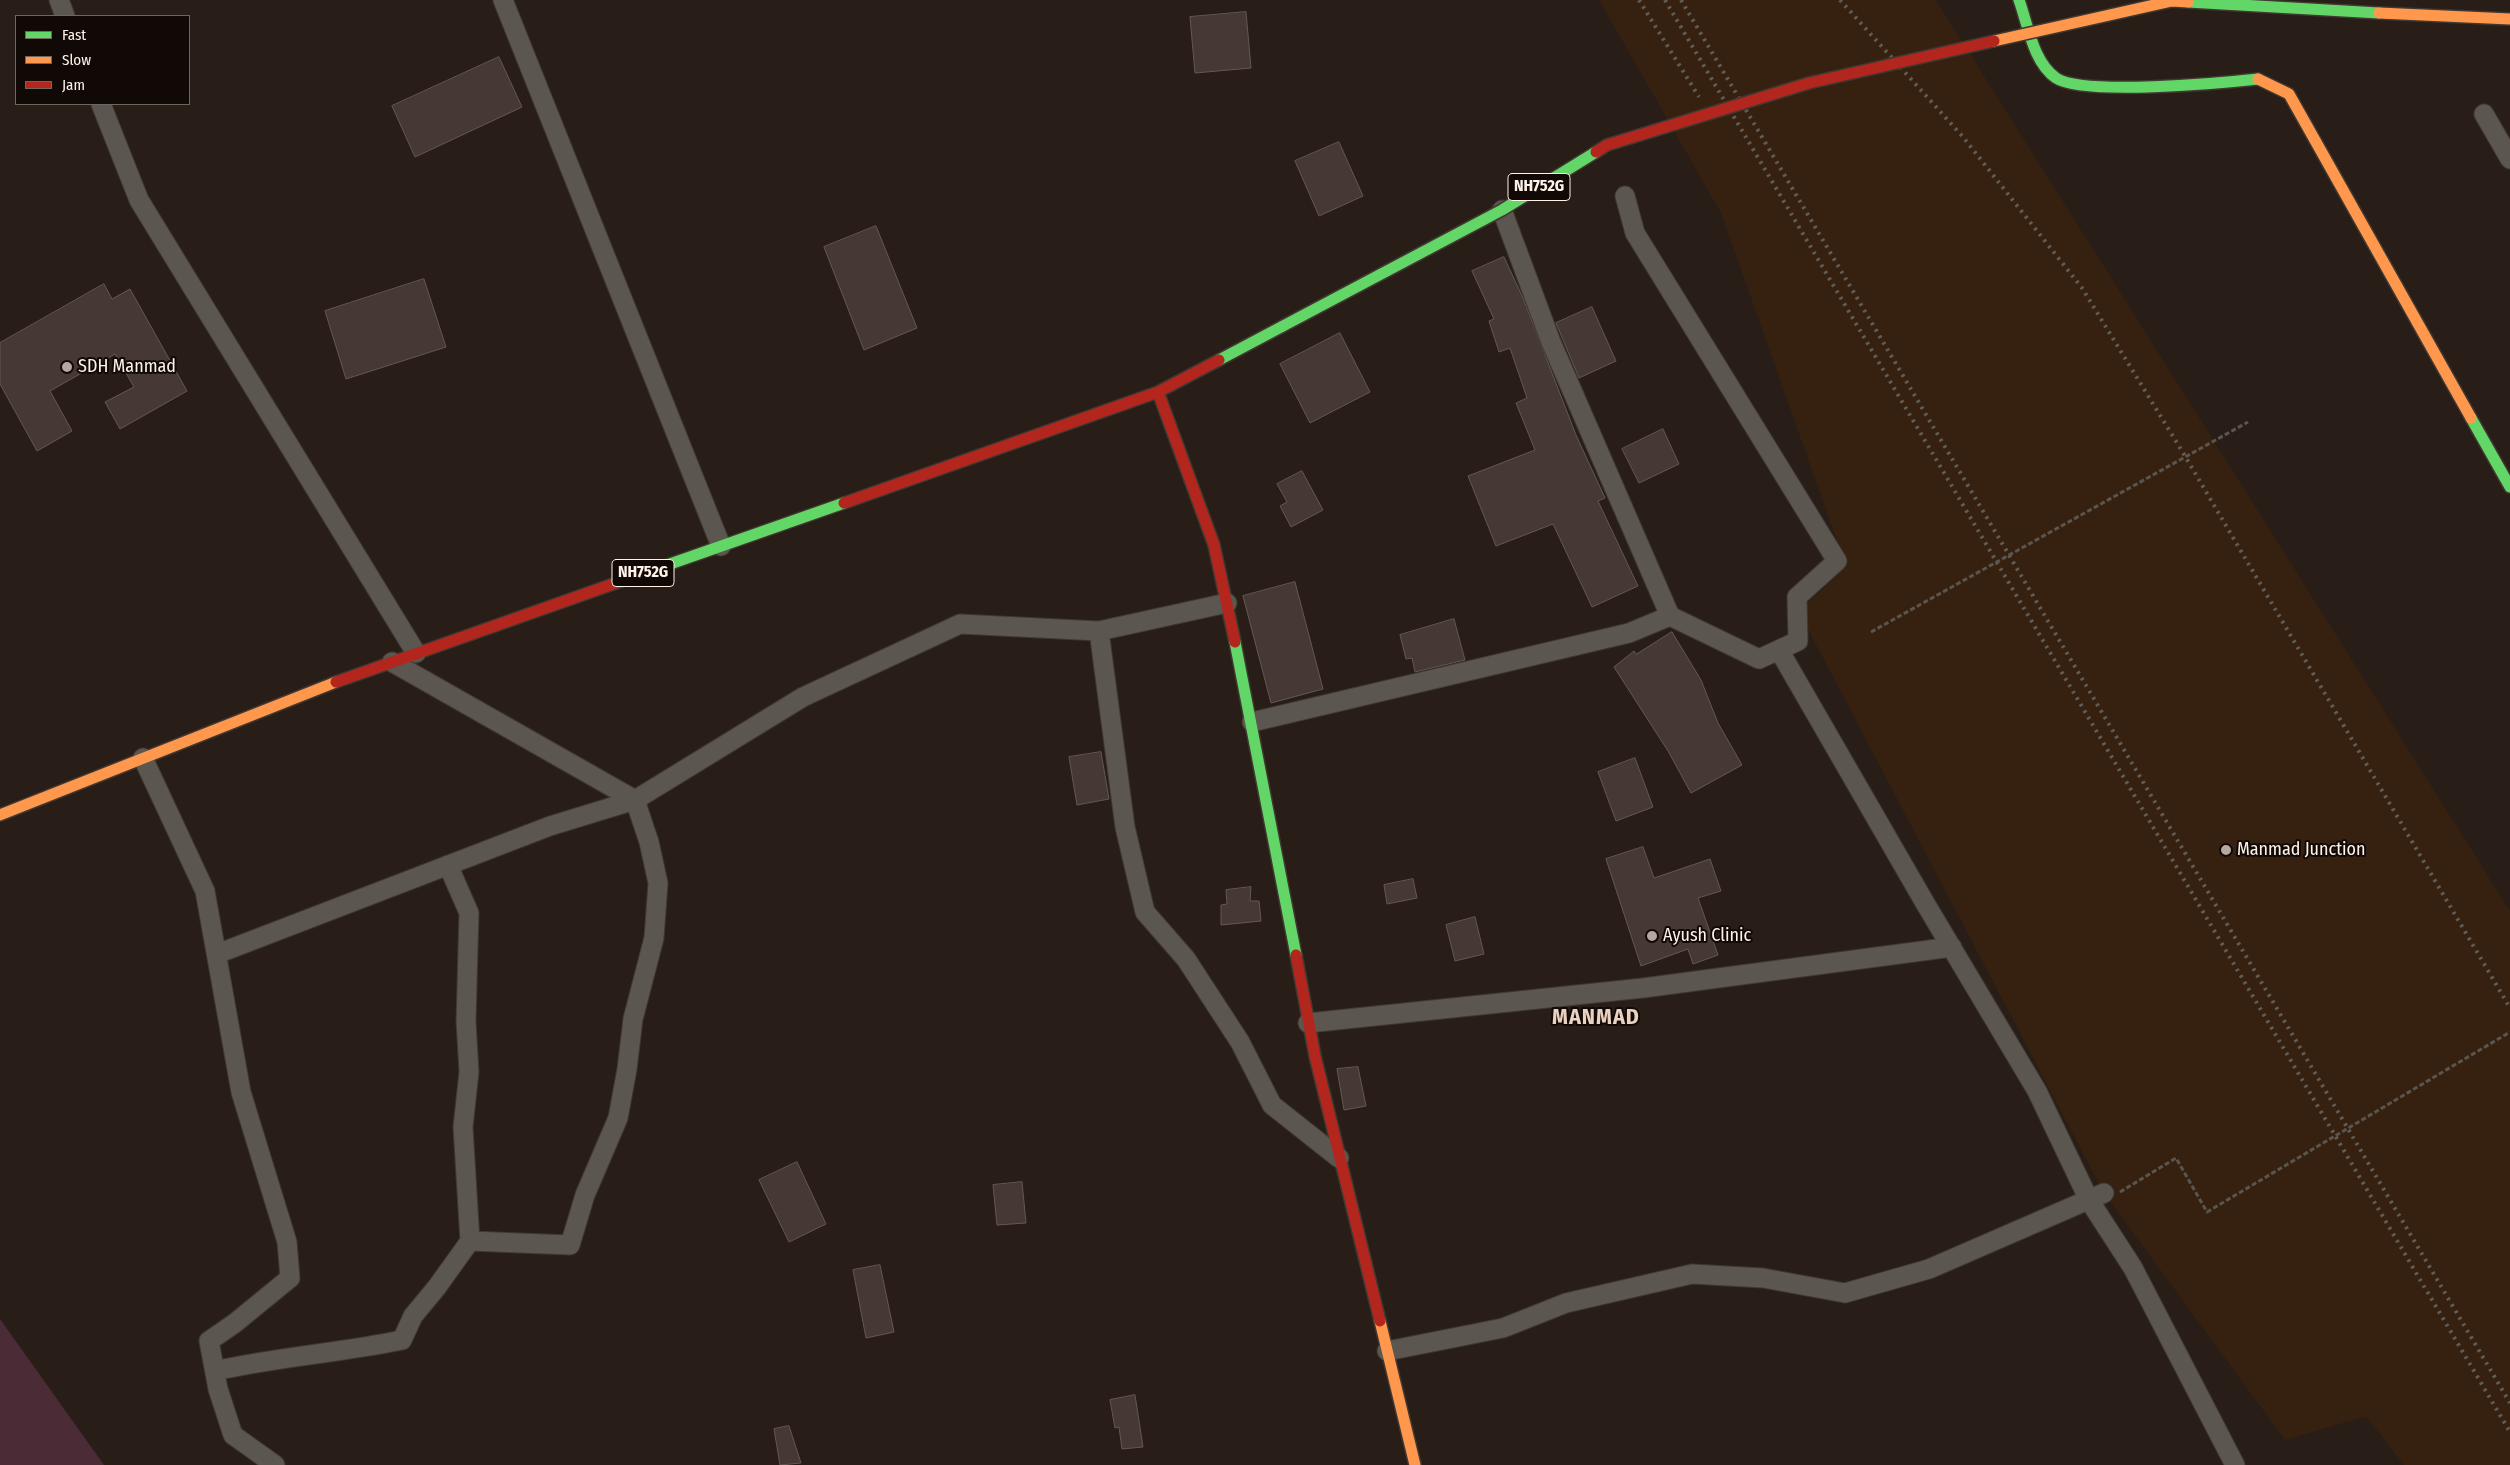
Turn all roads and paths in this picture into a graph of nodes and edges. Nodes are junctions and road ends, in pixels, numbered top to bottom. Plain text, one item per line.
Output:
1 (59, 0) edge
2 (503, 0) edge
3 (2019, 0) edge
4 (65, 15) edge
5 (2510, 19) edge
6 (100, 105) edge
7 (2484, 114) dead end
8 (2510, 159) edge
9 (1625, 196) dead end
10 (1502, 210) junction
11 (1158, 392) junction
12 (2248, 422) dead end
13 (2510, 487) edge
14 (721, 546) junction
15 (1227, 603) junction
16 (1670, 616) junction
17 (1099, 631) junction
18 (1871, 632) dead end
19 (1779, 650) junction
20 (416, 653) junction
21 (392, 662) junction
22 (1252, 722) junction
23 (143, 758) junction
24 (635, 800) junction
25 (0, 815) edge
26 (448, 865) junction
27 (1952, 947) junction
28 (217, 954) junction
29 (1308, 1022) junction
30 (2510, 1032) edge
31 (1339, 1158) junction
32 (2104, 1195) junction
33 (470, 1241) junction
34 (1387, 1351) junction
35 (215, 1371) junction
36 (275, 1465) edge
37 (1415, 1465) edge
38 (2235, 1465) edge

1 - 4 street
2 - 14 street
3 - 13 main road
5 - 10 main road, NH752G, bridge
6 - 20 street
7 - 8 street
9 - 19 street
10 - 11 main road, NH752G, bridge
10 - 16 street
11 - 14 main road, NH752G
11 - 15 main road
12 - 18 path, bridge
14 - 20 main road, NH752G
15 - 17 street
15 - 22 main road
16 - 19 street
16 - 22 street
17 - 24 street
17 - 31 street
19 - 27 street
20 - 21 main road, NH752G
21 - 23 main road, NH752G
21 - 24 street
22 - 29 main road
23 - 25 main road, NH752G
23 - 28 street
24 - 26 street
24 - 33 street
26 - 28 street
26 - 33 street
27 - 29 street
27 - 32 street
28 - 35 street
29 - 31 main road
30 - 32 path, bridge
31 - 34 main road
32 - 34 street
32 - 38 street
33 - 35 street
34 - 37 main road
35 - 36 street

